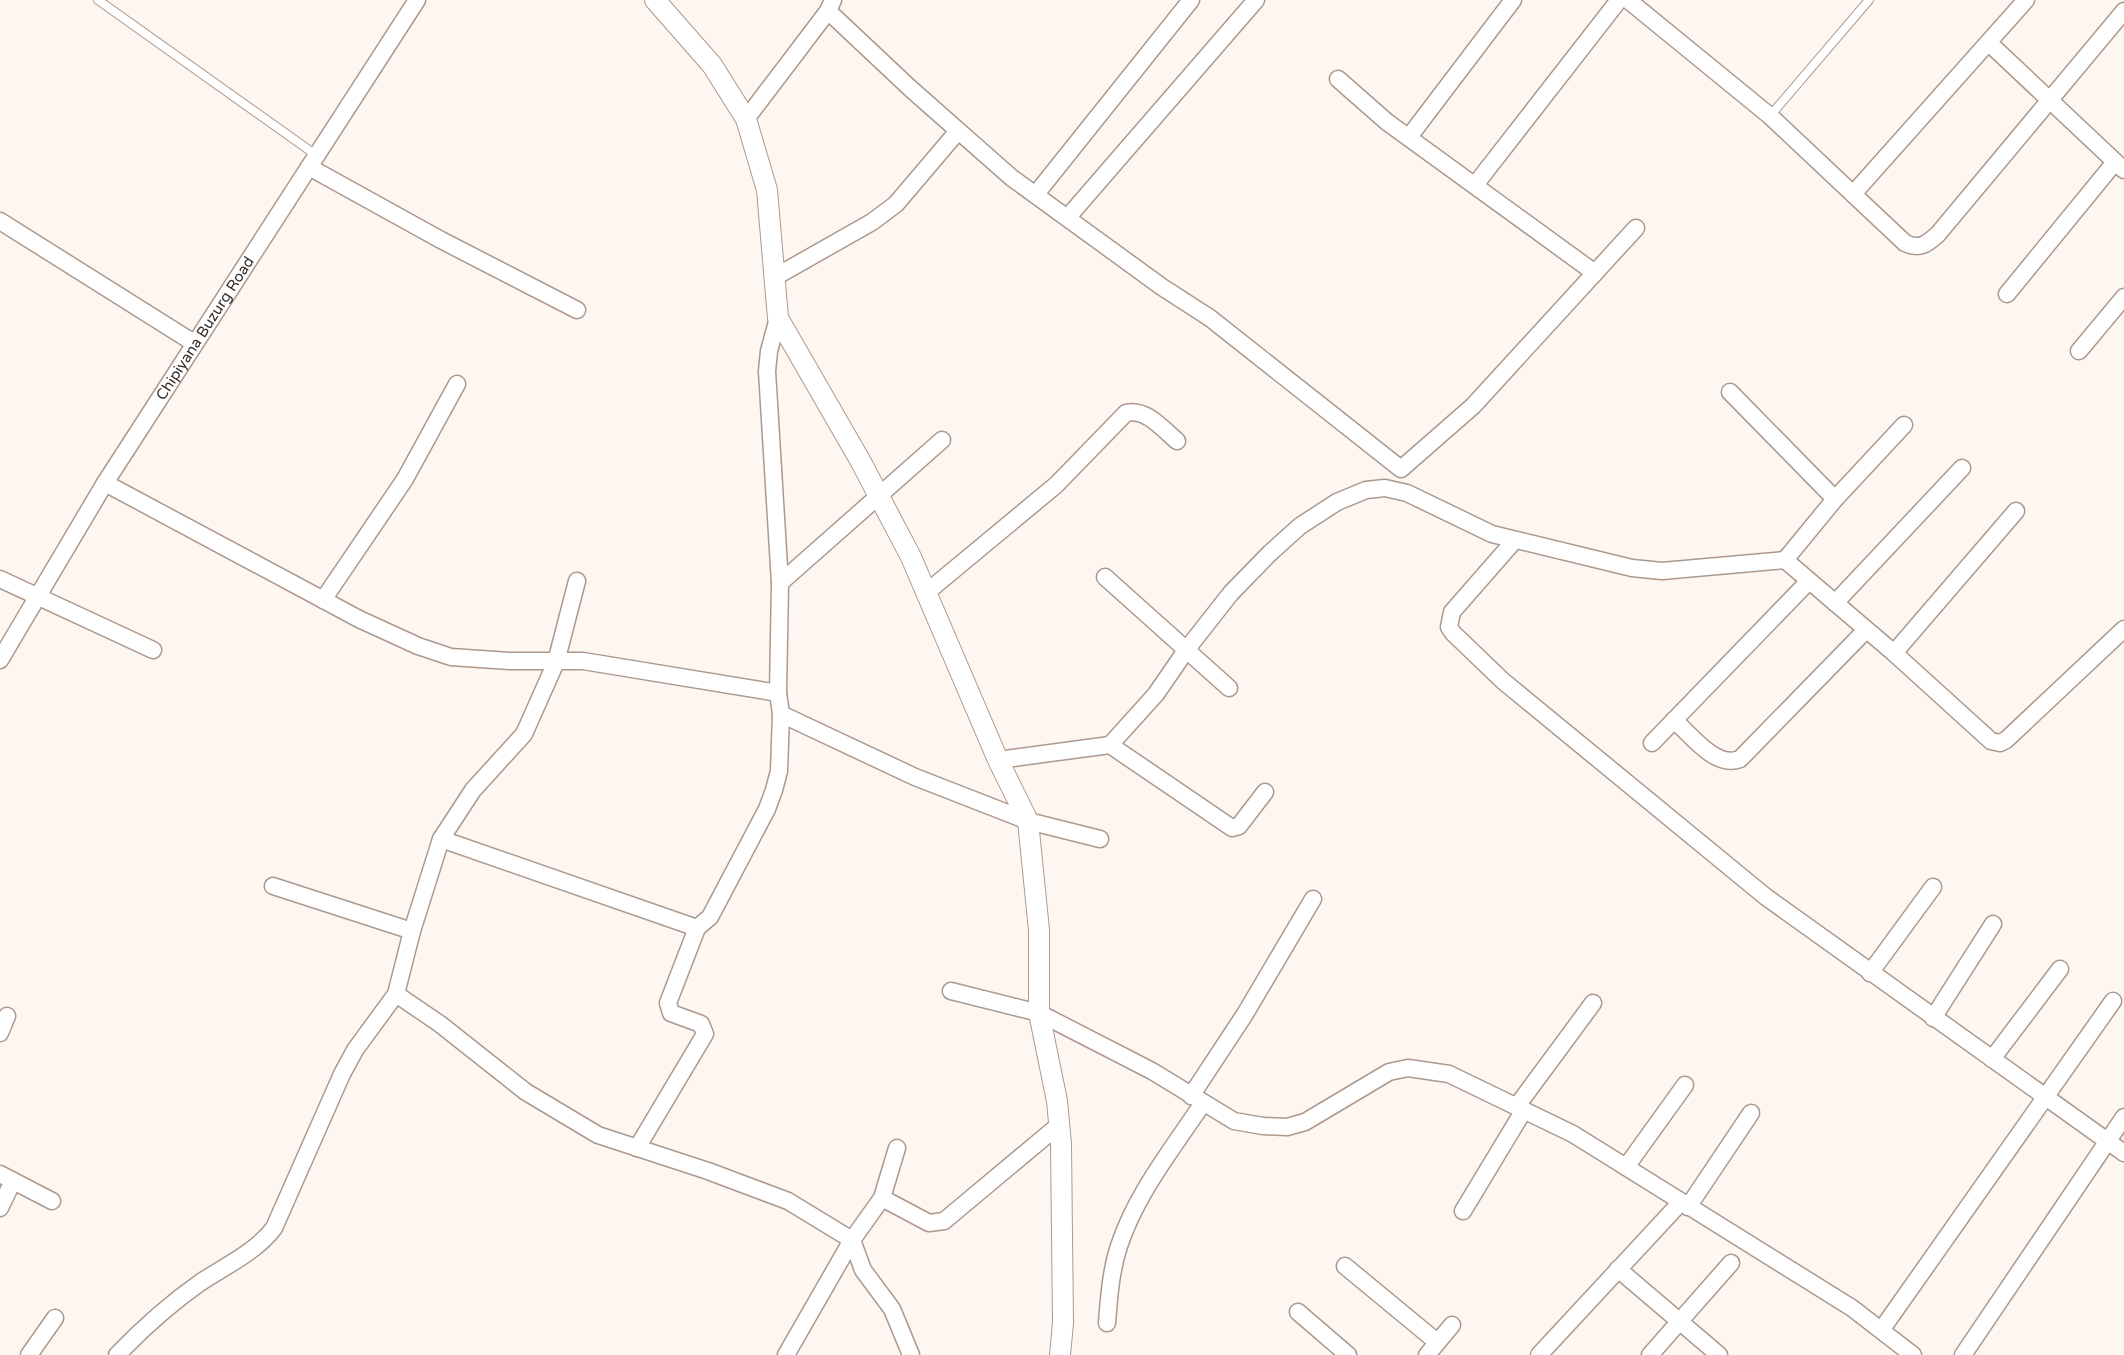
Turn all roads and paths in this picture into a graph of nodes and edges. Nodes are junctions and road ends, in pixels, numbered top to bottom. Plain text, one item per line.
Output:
1 (98, 0) edge
2 (417, 0) edge
3 (655, 0) edge
4 (1191, 0) edge
5 (1256, 0) edge
6 (1513, 0) edge
7 (1619, 0) edge
8 (1869, 0) edge
9 (2026, 0) edge
10 (1634, 2) edge
11 (831, 5) edge
12 (2124, 12) edge
13 (1989, 43) junction
14 (1338, 79) dead end
15 (2049, 99) junction
16 (1770, 116) junction
17 (746, 119) junction
18 (958, 130) junction
19 (1409, 137) junction
20 (313, 161) junction
21 (2120, 166) edge
22 (1475, 185) junction
23 (1036, 194) junction
24 (1853, 194) junction
25 (1068, 217) junction
26 (0, 221) edge
27 (1636, 228) dead end
28 (1595, 273) junction
29 (775, 276) junction
30 (2007, 294) dead end
31 (2124, 297) edge
32 (577, 310) dead end
33 (778, 318) junction
34 (194, 343) junction
35 (2079, 351) dead end
36 (457, 384) dead end
37 (1730, 392) dead end
38 (1904, 425) dead end
39 (942, 440) dead end
40 (1177, 441) dead end
41 (1962, 468) dead end
42 (1401, 469) junction
43 (105, 483) junction
44 (1385, 488) junction
45 (880, 497) junction
46 (1835, 499) junction
47 (2016, 511) dead end
48 (1515, 540) junction
49 (1785, 560) junction
50 (1105, 577) dead end
51 (0, 579) edge
52 (577, 581) dead end
53 (1809, 581) junction
54 (780, 583) junction
55 (927, 591) junction
56 (36, 597) junction
57 (323, 600) junction
58 (1835, 603) junction
59 (2124, 629) edge
60 (1866, 630) junction
61 (1187, 649) junction
62 (153, 650) dead end
63 (1894, 653) junction
64 (0, 660) edge
65 (556, 662) junction
66 (1229, 688) dead end
67 (778, 693) junction
68 (781, 714) junction
69 (1674, 720) junction
70 (1652, 743) dead end
71 (1110, 745) junction
72 (998, 760) junction
73 (1265, 792) dead end
74 (1028, 820) junction
75 (441, 838) junction
76 (1100, 839) dead end
77 (273, 886) dead end
78 (1933, 887) dead end
79 (1313, 899) dead end
80 (1994, 924) dead end
81 (697, 927) junction
82 (412, 931) junction
83 (2060, 969) dead end
84 (1870, 973) junction
85 (951, 991) dead end
86 (396, 994) junction
87 (2113, 1001) dead end
88 (1593, 1004) dead end
89 (1039, 1014) junction
90 (7, 1016) dead end
91 (1934, 1018) junction
92 (0, 1033) edge
93 (1992, 1059) junction
94 (1685, 1085) dead end
95 (2044, 1096) junction
96 (1197, 1100) junction
97 (1520, 1108) junction
98 (1751, 1113) dead end
99 (2124, 1117) edge
100 (1059, 1125) junction
101 (2107, 1139) junction
102 (637, 1148) junction
103 (897, 1148) dead end
104 (2124, 1153) edge
105 (1626, 1167) junction
106 (7, 1177) edge
107 (882, 1198) junction
108 (52, 1201) dead end
109 (1684, 1204) junction
110 (0, 1208) edge
111 (1463, 1211) dead end
112 (852, 1240) junction
113 (1731, 1263) dead end
114 (1345, 1266) dead end
115 (1618, 1269) junction
116 (1298, 1312) dead end
117 (55, 1318) dead end
118 (1679, 1321) junction
119 (1107, 1323) dead end
120 (1452, 1325) dead end
121 (1882, 1329) junction
122 (1432, 1348) edge
123 (28, 1355) edge
124 (118, 1355) edge
125 (786, 1355) edge
126 (911, 1355) edge
127 (1060, 1355) edge
128 (1348, 1355) edge
129 (1539, 1355) edge
130 (1650, 1355) edge
131 (1719, 1355) edge
132 (1913, 1355) edge
133 (1963, 1355) edge

1 - 20 lane
2 - 20 street, Chipiyana Buzurg Road
3 - 17 street
4 - 23 street
5 - 25 street
6 - 19 street
7 - 22 street
8 - 16 lane
9 - 13 street
10 - 16 street
11 - 17 street
11 - 18 street
12 - 15 street
13 - 15 street
13 - 24 street
14 - 19 street
15 - 21 street
15 - 24 street
16 - 24 street
17 - 29 street
18 - 23 street
18 - 29 street
19 - 22 street
20 - 32 street
20 - 34 street, Chipiyana Buzurg Road
21 - 30 street
22 - 28 street
23 - 25 street
25 - 42 street
26 - 34 street
27 - 28 street
28 - 42 street
29 - 33 street
31 - 35 street
33 - 45 street
33 - 54 street
34 - 43 street, Chipiyana Buzurg Road
36 - 57 street
37 - 46 street
38 - 46 street
39 - 45 street
40 - 55 street
41 - 58 street
42 - 44 street
43 - 56 street, Chipiyana Buzurg Road
43 - 57 street
44 - 48 street
44 - 61 street
45 - 54 street
45 - 55 street
46 - 49 street
47 - 63 street
48 - 49 street
48 - 84 street
49 - 53 street
50 - 61 street
51 - 56 street
52 - 65 street
53 - 58 street
53 - 69 street
54 - 67 street
55 - 72 street
56 - 62 street
56 - 64 street, Chipiyana Buzurg Road
57 - 65 street
58 - 60 street
59 - 63 street
60 - 63 street
60 - 69 street
61 - 66 street
61 - 71 street
65 - 67 street
65 - 75 street
67 - 68 street
68 - 74 street
68 - 81 street
69 - 70 street
71 - 72 street
71 - 73 street
72 - 74 street
74 - 76 street
74 - 89 street
75 - 81 street
75 - 82 street
77 - 82 street
78 - 84 street
79 - 96 street
80 - 91 street
81 - 102 street
82 - 86 street
83 - 93 street
84 - 91 street
85 - 89 street
86 - 102 street
86 - 124 street
87 - 95 street
88 - 97 street
89 - 96 street
89 - 100 street
90 - 92 street
91 - 93 street
93 - 95 street
94 - 105 street
95 - 101 street
95 - 121 street
96 - 97 street
96 - 119 street
97 - 105 street
97 - 111 street
98 - 109 street
99 - 101 street
100 - 107 street
100 - 127 street
101 - 104 street
101 - 133 street
102 - 112 street
103 - 107 street
105 - 109 street
106 - 108 street
106 - 110 street
107 - 112 street
109 - 115 street
109 - 121 street
112 - 125 street
112 - 126 street
113 - 118 street
114 - 122 street
115 - 118 street
115 - 129 street
116 - 128 street
117 - 123 street
118 - 130 street
118 - 131 street
120 - 122 street
121 - 132 street

